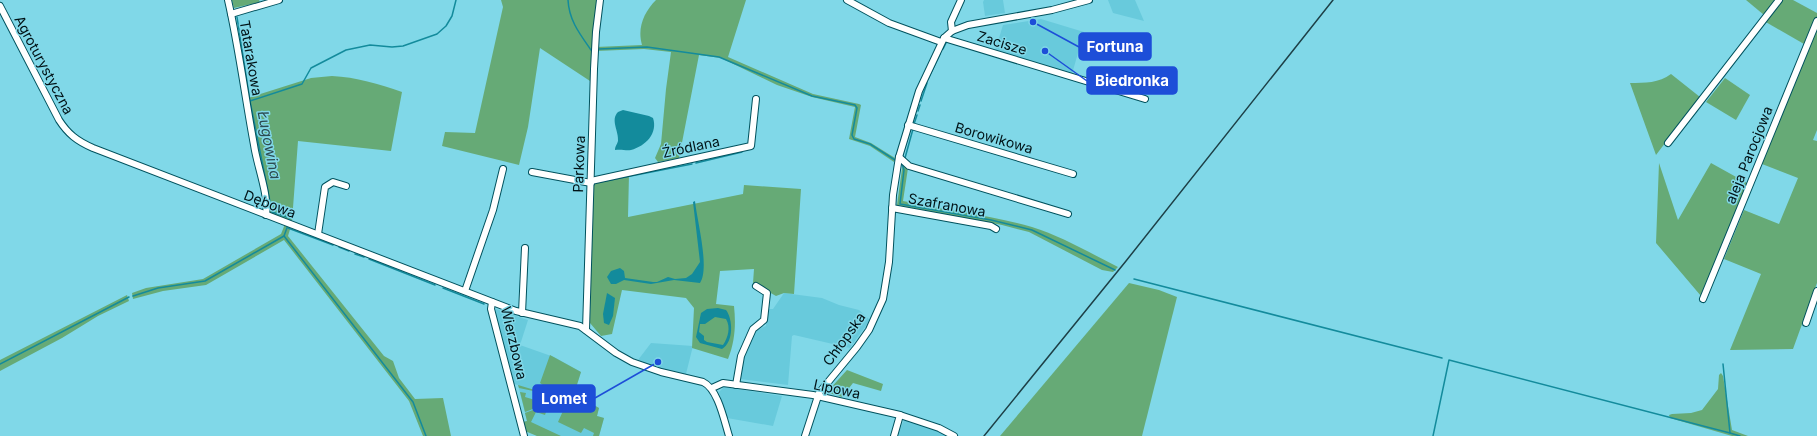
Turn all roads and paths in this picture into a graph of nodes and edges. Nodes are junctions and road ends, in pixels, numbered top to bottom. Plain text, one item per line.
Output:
1 (228, 0) edge
2 (279, 0) edge
3 (600, 0) edge
4 (847, 0) edge
5 (961, 0) edge
6 (1090, 0) edge
7 (1779, 0) edge
8 (0, 6) edge
9 (231, 14) junction
10 (1817, 21) edge
11 (952, 31) junction
12 (943, 40) junction
13 (756, 99) dead end
14 (1145, 99) dead end
15 (908, 126) junction
16 (69, 134) joint
17 (1668, 143) dead end
18 (900, 157) junction
19 (503, 169) dead end
20 (532, 172) dead end
21 (1074, 174) dead end
22 (591, 182) junction
23 (346, 186) dead end
24 (892, 208) junction
25 (1068, 214) dead end
26 (266, 215) junction
27 (996, 229) dead end
28 (318, 234) junction
29 (525, 248) dead end
30 (756, 286) dead end
31 (1817, 291) edge
32 (465, 292) junction
33 (1703, 299) dead end
34 (492, 302) junction
35 (522, 313) junction
36 (1806, 323) dead end
37 (586, 330) junction
38 (736, 385) junction
39 (712, 388) junction
40 (818, 396) junction
41 (900, 416) junction
42 (524, 436) edge
43 (729, 436) edge
44 (806, 436) edge
45 (894, 436) edge
46 (954, 436) edge

1 - 9 street, Tatarakowa
2 - 9 street
3 - 22 street, Parkowa
4 - 12 street, Zacisze
5 - 11 street
6 - 11 street
7 - 17 street
8 - 16 street, Agroturystyczna
9 - 26 street, Tatarakowa
10 - 33 street, aleja Parocjowa
11 - 12 street, Chłopska
12 - 14 street, Zacisze
12 - 15 street, Chłopska
13 - 22 street, Źródlana
15 - 18 street, Chłopska
15 - 21 street, Borowikowa
16 - 26 street, Dębowa
18 - 24 street, Chłopska
18 - 25 street
19 - 32 street
20 - 22 street
22 - 37 street, Parkowa
23 - 28 street
24 - 27 street, Szafranowa
24 - 40 street, Chłopska
26 - 28 street, Dębowa
28 - 32 street, Dębowa
29 - 35 street
30 - 38 street
31 - 36 street
32 - 34 street, Dębowa
34 - 35 street, Dębowa
34 - 42 street, Wierzbowa
35 - 37 street, Dębowa
37 - 39 street, Dębowa
38 - 39 street, Lipowa
38 - 40 street, Lipowa
39 - 43 street
40 - 41 street, Lipowa
40 - 44 street, Chłopska
41 - 45 street
41 - 46 street, Lipowa

